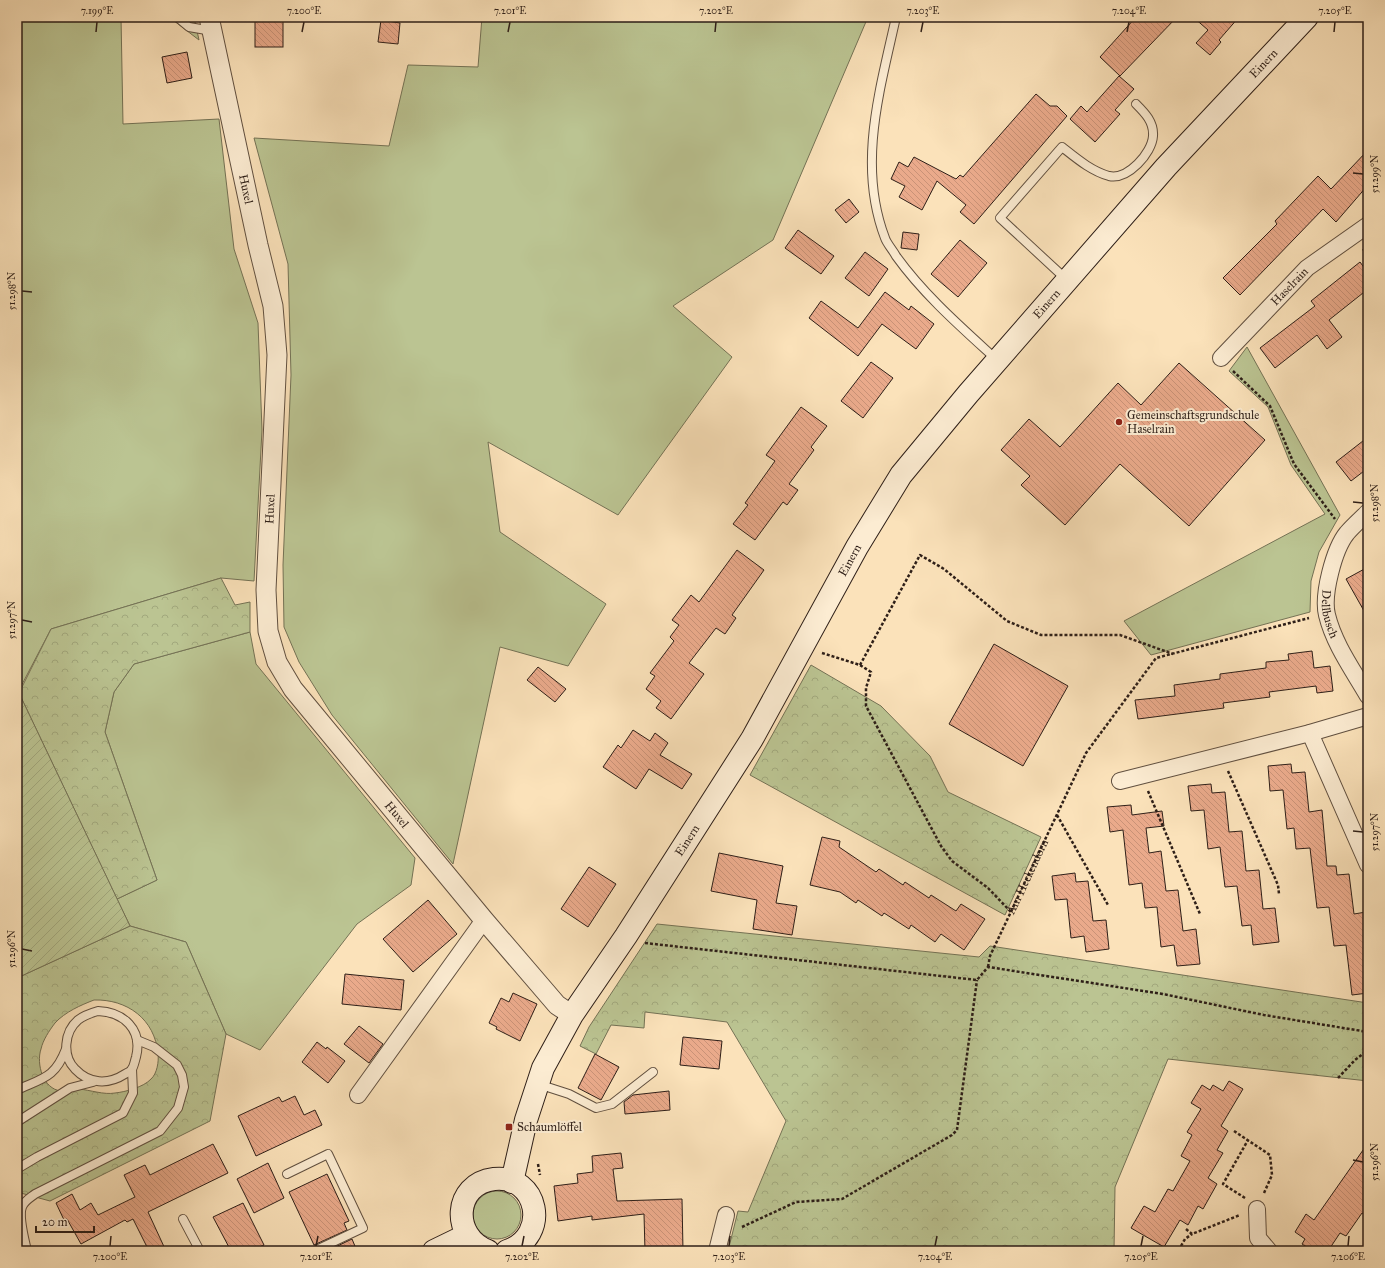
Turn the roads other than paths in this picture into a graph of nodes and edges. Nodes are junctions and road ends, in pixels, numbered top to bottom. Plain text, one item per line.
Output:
1 (177, 17) edge
2 (896, 17) edge
3 (1307, 17) edge
4 (213, 21) edge
5 (1136, 104) dead end
6 (1368, 225) edge
7 (1068, 281) junction
8 (1221, 358) road end
9 (998, 360) junction
10 (1368, 512) edge
11 (1368, 696) edge
12 (1368, 716) edge
13 (1310, 733) junction
14 (1120, 781) dead end
15 (1368, 865) edge
16 (484, 920) junction
17 (572, 1015) junction
18 (137, 1040) junction
19 (66, 1048) junction
20 (132, 1069) junction
21 (653, 1072) dead end
22 (99, 1082) junction
23 (538, 1084) junction
24 (17, 1090) edge
25 (358, 1094) dead end
26 (17, 1122) edge
27 (17, 1169) edge
28 (287, 1174) dead end
29 (512, 1182) junction
30 (1257, 1209) road end
31 (726, 1215) dead end
32 (183, 1219) dead end
33 (20, 1224) edge
34 (467, 1236) junction
35 (514, 1250) edge
36 (27, 1251) edge
37 (200, 1251) edge
38 (314, 1251) edge
39 (434, 1251) edge
40 (488, 1251) edge
41 (717, 1251) edge
42 (1269, 1251) edge

1 - 4 lane, Huxel
2 - 9 lane
3 - 7 main road, Einern
4 - 16 street, Huxel
5 - 7 lane
6 - 8 street, Haselrain
7 - 9 main road, Einern
9 - 17 main road, Einern
10 - 11 street, Dellbusch
12 - 13 street
13 - 14 street
13 - 15 street
16 - 17 street, Huxel
16 - 25 street
17 - 23 main road, Einern
18 - 19 lane
18 - 20 lane
18 - 33 lane
19 - 22 lane
19 - 24 lane
20 - 22 lane
20 - 27 lane
21 - 23 lane
22 - 26 lane
23 - 29 main road, Einern
28 - 38 lane
29 - 34 main road
29 - 35 main road
30 - 42 street
31 - 41 street
32 - 37 lane
33 - 36 lane
34 - 39 main road
34 - 40 main road

